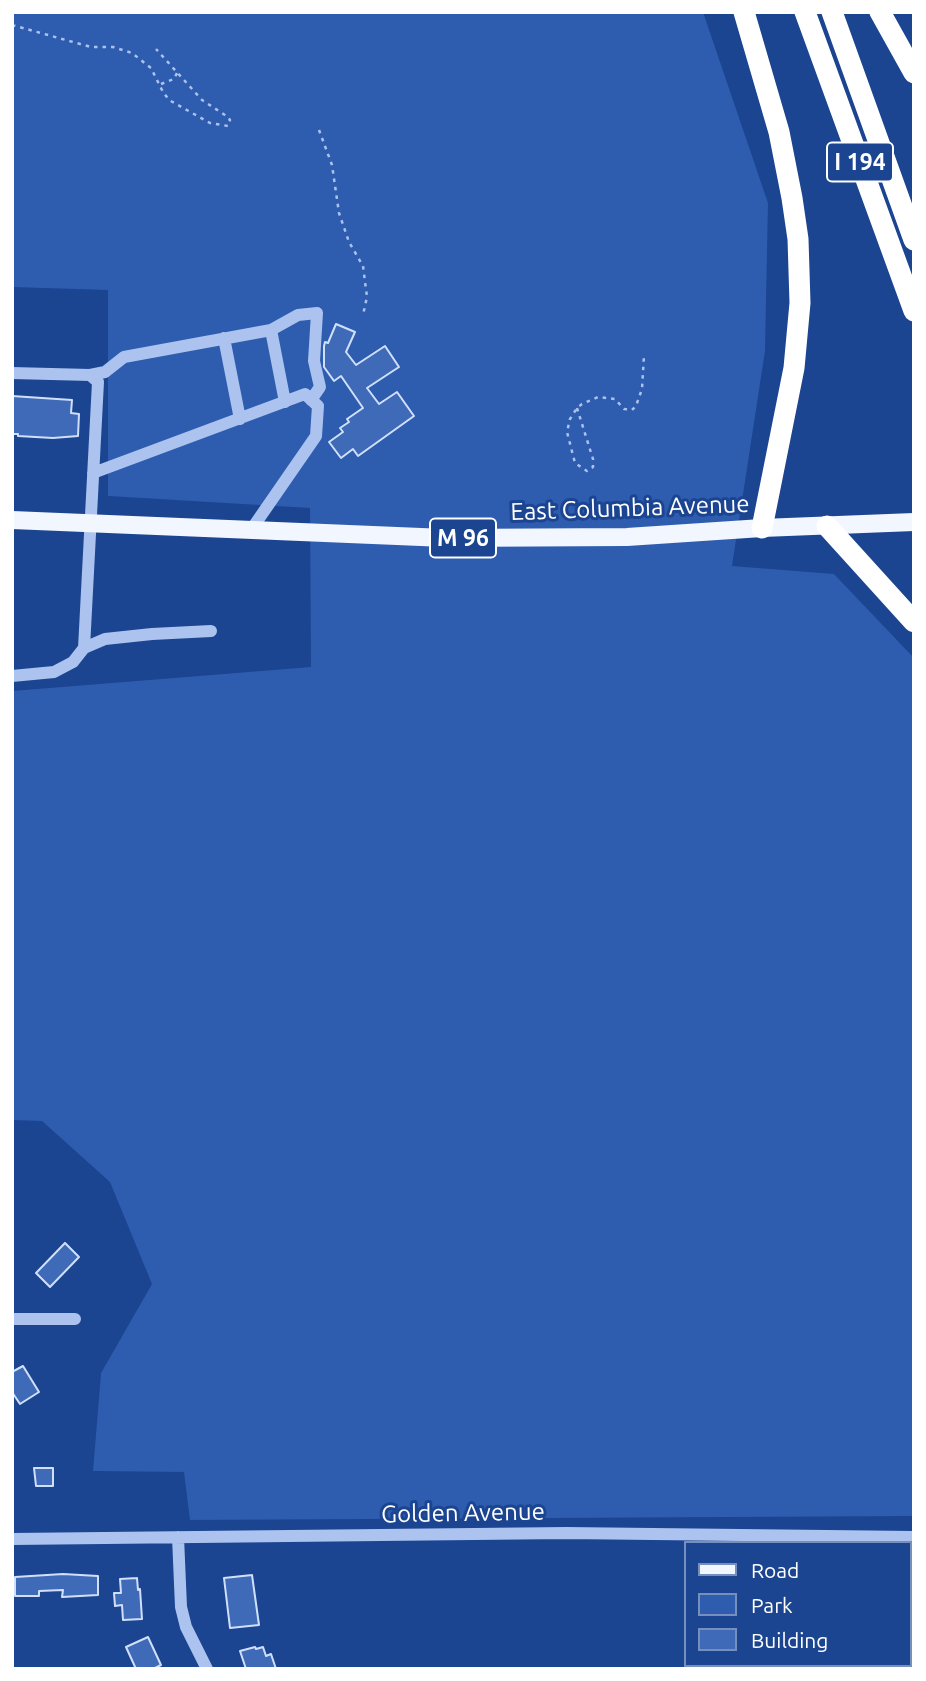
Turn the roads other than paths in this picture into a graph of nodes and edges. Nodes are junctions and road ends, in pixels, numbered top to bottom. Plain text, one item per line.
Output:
1 (744, 12) edge
2 (804, 12) edge
3 (832, 12) edge
4 (880, 12) edge
5 (914, 73) edge
6 (914, 240) edge
7 (914, 312) edge
8 (271, 330) junction
9 (224, 338) junction
10 (12, 373) edge
11 (90, 375) junction
12 (311, 400) junction
13 (285, 402) junction
14 (240, 419) junction
15 (93, 473) junction
16 (12, 520) edge
17 (913, 522) edge
18 (90, 524) junction
19 (827, 526) junction
20 (762, 528) junction
21 (251, 530) junction
22 (914, 622) edge
23 (211, 631) dead end
24 (84, 648) junction
25 (12, 676) edge
26 (12, 1319) edge
27 (75, 1319) dead end
28 (178, 1537) junction
29 (914, 1537) edge
30 (12, 1539) edge
31 (816, 1539) edge
32 (207, 1669) edge

1 - 20 highway
2 - 7 highway, I 194
3 - 6 highway, I 194
4 - 5 highway
8 - 9 street
8 - 12 street
8 - 13 street
9 - 11 street
9 - 14 street
10 - 11 street
11 - 15 street
12 - 13 street
12 - 21 street
13 - 14 street
14 - 15 street
15 - 18 street
16 - 18 main road, East Columbia Avenue / M 96
17 - 19 main road, East Columbia Avenue / M 96
18 - 21 main road, East Columbia Avenue / M 96
18 - 24 street
19 - 20 main road, East Columbia Avenue / M 96
19 - 22 highway
20 - 21 main road, East Columbia Avenue / M 96
23 - 24 street
24 - 25 street
26 - 27 street
28 - 30 street, Golden Avenue
28 - 31 street, Golden Avenue
28 - 32 street
29 - 31 street, Golden Avenue

